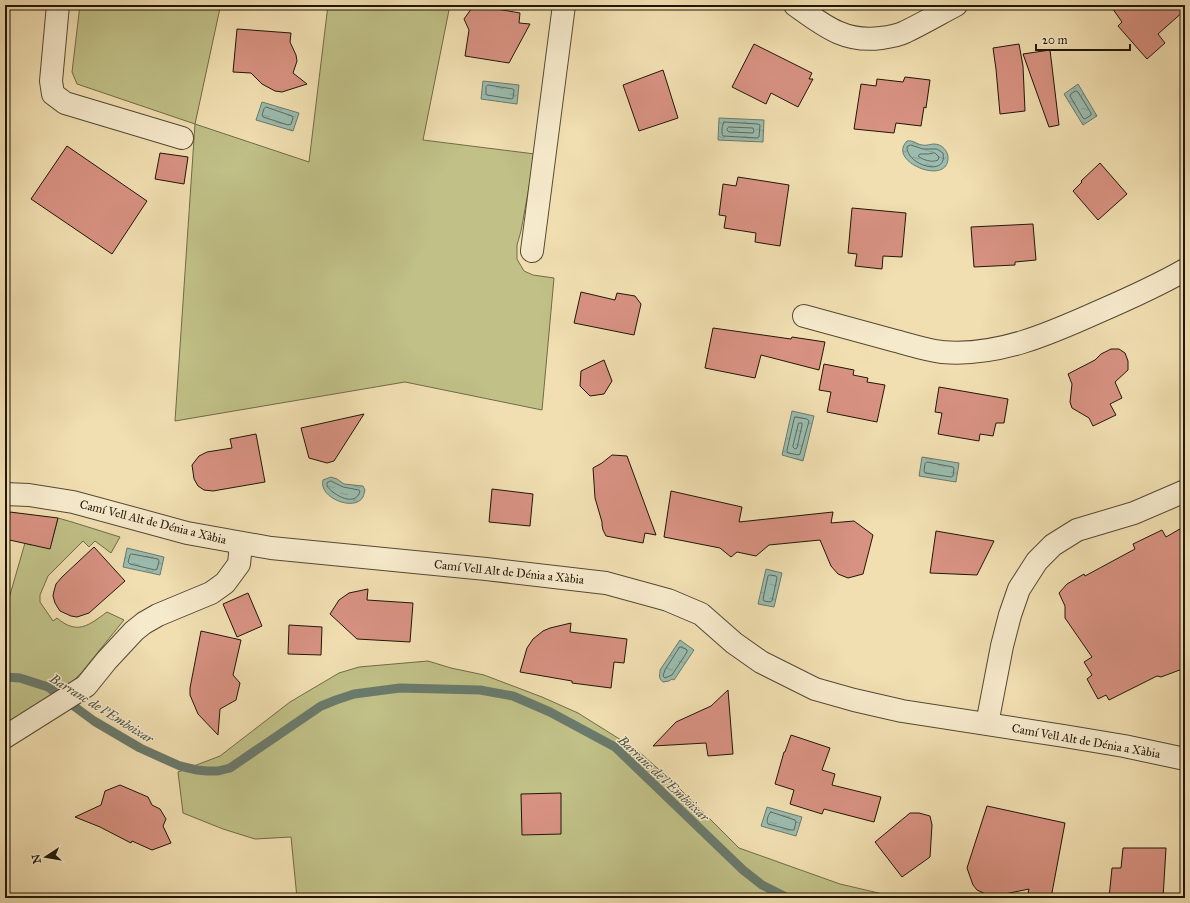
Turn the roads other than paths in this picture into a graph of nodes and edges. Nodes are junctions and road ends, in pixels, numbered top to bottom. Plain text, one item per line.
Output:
1 (58, 5) edge
2 (564, 5) edge
3 (795, 5) edge
4 (956, 5) edge
5 (182, 138) dead end
6 (532, 251) dead end
7 (1185, 270) edge
8 (804, 316) dead end
9 (1185, 491) edge
10 (5, 494) edge
11 (241, 544) junction
12 (987, 724) junction
13 (5, 737) edge
14 (1185, 759) edge

1 - 5 street
2 - 6 street
3 - 4 street
7 - 8 street
9 - 12 street
10 - 11 street, Camí Vell Alt de Dénia a Xàbia
11 - 12 street, Camí Vell Alt de Dénia a Xàbia
11 - 13 street
12 - 14 street, Camí Vell Alt de Dénia a Xàbia

